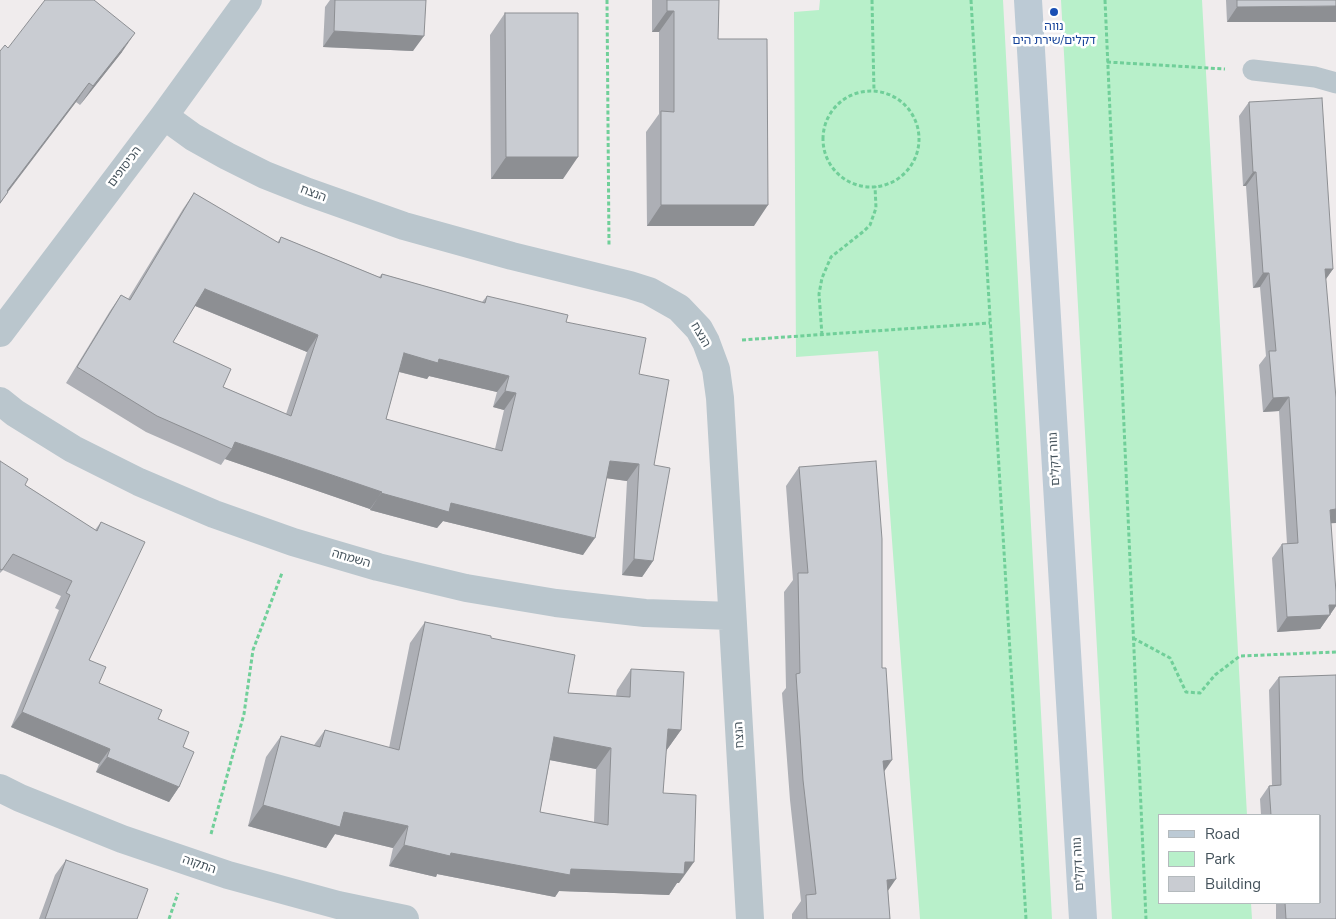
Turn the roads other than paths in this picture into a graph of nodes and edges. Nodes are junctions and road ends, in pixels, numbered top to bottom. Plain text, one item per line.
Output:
1 (248, 0) edge
2 (1028, 0) edge
3 (1253, 70) road end
4 (1336, 83) edge
5 (164, 116) junction
6 (0, 333) edge
7 (0, 401) edge
8 (732, 616) junction
9 (0, 788) edge
10 (405, 919) edge
11 (750, 919) edge
12 (1083, 919) edge

1 - 5 street, הכיסופים
2 - 12 street, נווה דקלים
3 - 4 lane
5 - 6 street, הכיסופים
5 - 8 street, הנצח
7 - 8 street, השמחה
8 - 11 street, הנצח
9 - 10 street, התקוה

